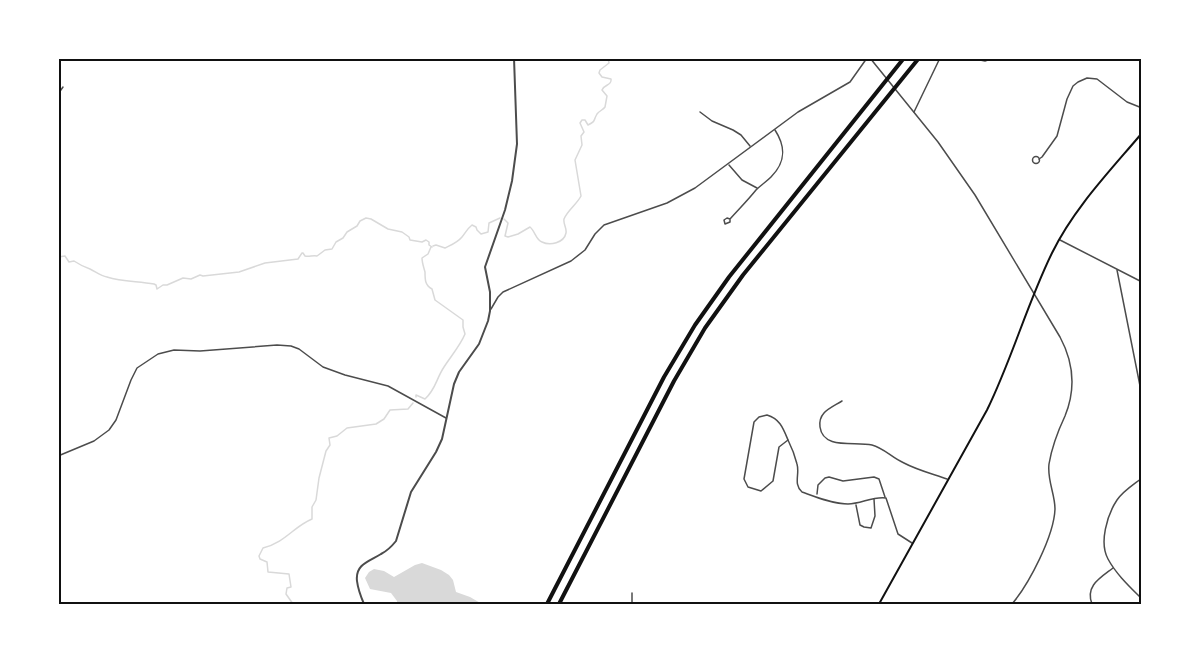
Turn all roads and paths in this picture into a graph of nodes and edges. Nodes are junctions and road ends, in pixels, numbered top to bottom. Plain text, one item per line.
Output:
1 (514, 58) edge
2 (869, 58) edge
3 (904, 58) edge
4 (918, 58) edge
5 (940, 58) edge
6 (970, 58) edge
7 (994, 58) edge
8 (63, 87) dead end
9 (58, 94) edge
10 (1142, 108) edge
11 (700, 112) dead end
12 (914, 112) junction
13 (775, 129) junction
14 (1142, 133) edge
15 (750, 147) junction
16 (1040, 159) dead end
17 (728, 164) junction
18 (758, 188) junction
19 (730, 219) dead end
20 (1059, 240) junction
21 (1117, 270) junction
22 (1142, 282) edge
23 (1034, 295) junction
24 (490, 311) junction
25 (1142, 396) edge
26 (842, 401) dead end
27 (446, 418) junction
28 (788, 440) junction
29 (58, 456) edge
30 (1142, 478) edge
31 (948, 480) junction
32 (816, 496) junction
33 (886, 498) junction
34 (874, 499) junction
35 (856, 504) junction
36 (912, 543) junction
37 (1113, 567) junction
38 (632, 593) dead end
39 (1142, 599) edge
40 (364, 604) edge
41 (547, 604) edge
42 (559, 604) edge
43 (632, 604) edge
44 (879, 604) edge
45 (1012, 604) edge
46 (1092, 604) edge

1 - 24 street
2 - 12 street
2 - 13 street
3 - 41 highway
4 - 42 highway
5 - 12 street
6 - 7 street
8 - 9 street
10 - 16 street
11 - 15 street
12 - 23 street
13 - 15 street
13 - 18 street
14 - 20 main road
15 - 17 street
17 - 18 street
17 - 24 street
18 - 19 street
20 - 21 street
20 - 23 main road
21 - 22 street
21 - 25 street
23 - 31 main road
23 - 45 street
24 - 27 street
26 - 31 street
27 - 29 street
27 - 40 street
28 - 28 street
28 - 32 street
30 - 37 street
31 - 36 main road
32 - 33 street
32 - 35 street
33 - 34 street
33 - 36 street
34 - 35 street
34 - 35 street
36 - 44 main road
37 - 39 street
37 - 46 street
38 - 43 street

